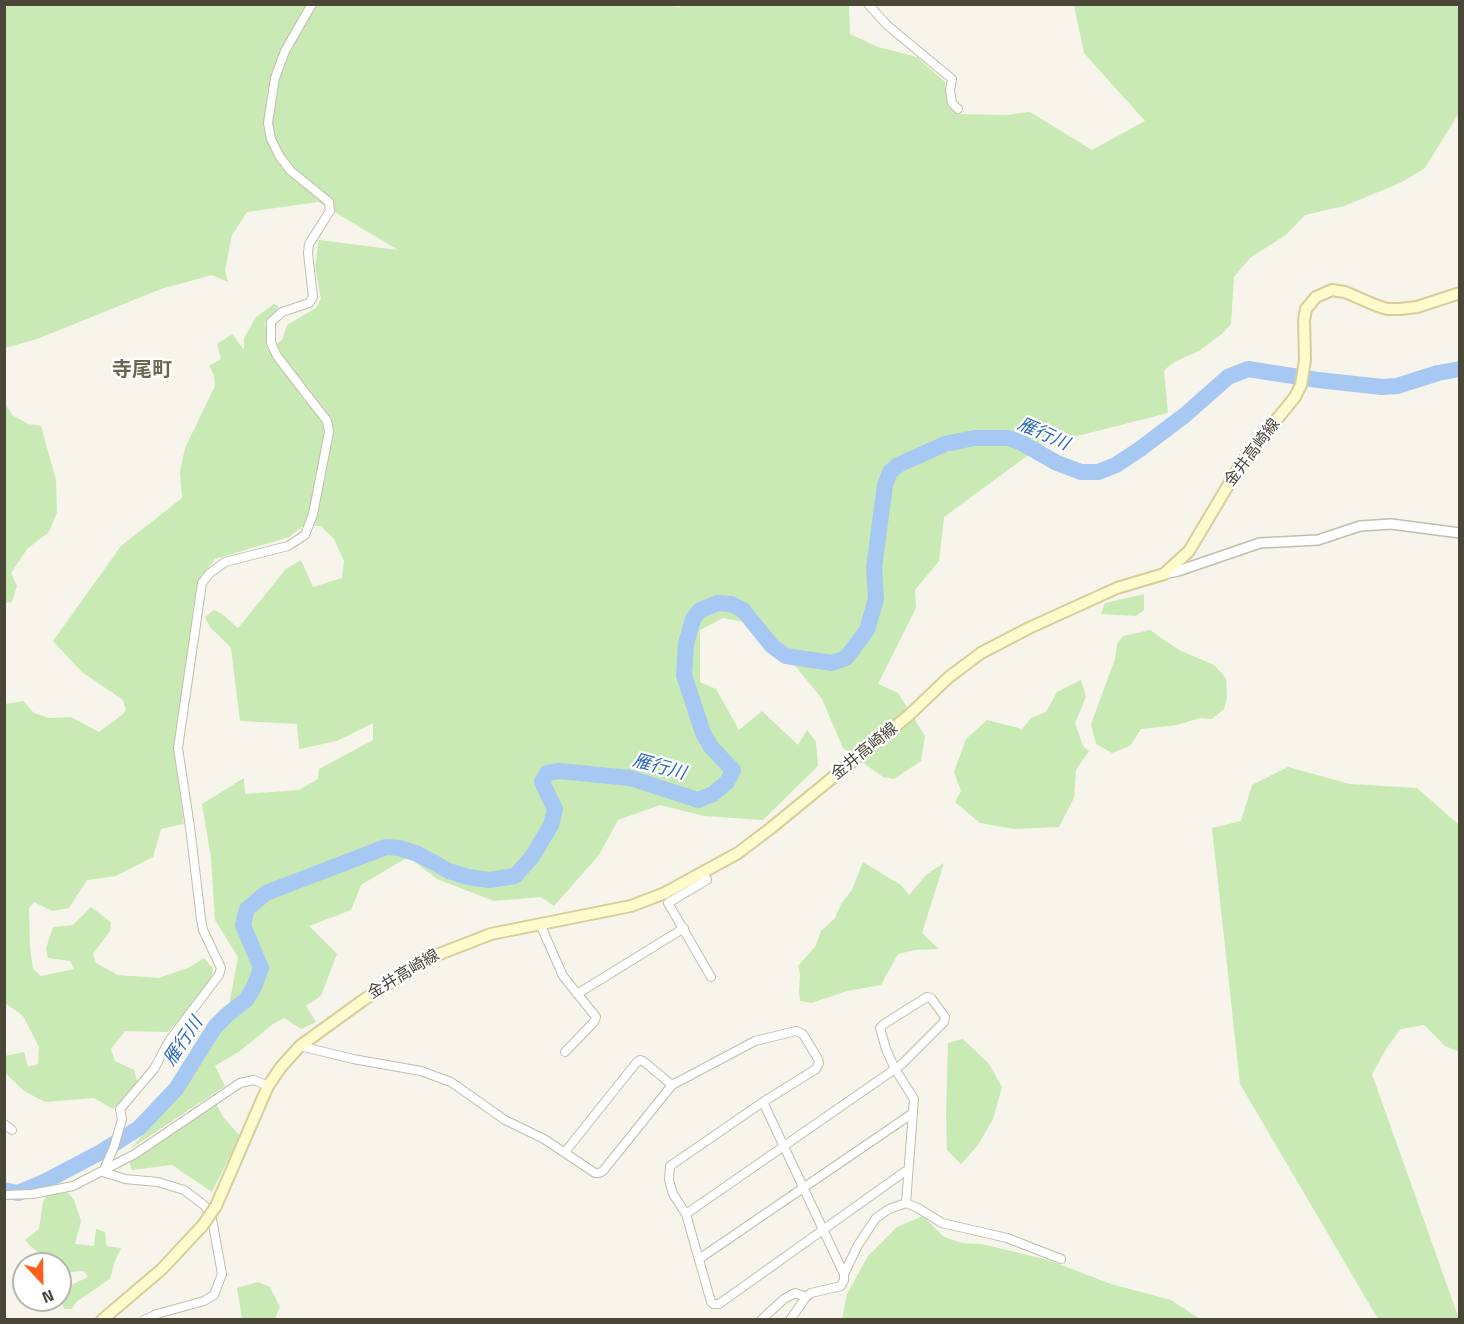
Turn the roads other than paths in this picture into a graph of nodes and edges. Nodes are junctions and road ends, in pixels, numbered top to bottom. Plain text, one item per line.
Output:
1 (312, 4) edge
2 (868, 4) edge
3 (958, 109) dead end
4 (1460, 293) edge
5 (1460, 533) edge
6 (1164, 574) junction
7 (704, 872) junction
8 (540, 924) junction
9 (684, 928) junction
10 (711, 977) dead end
11 (577, 993) junction
12 (300, 1046) junction
13 (565, 1052) dead end
14 (895, 1069) junction
15 (672, 1085) junction
16 (268, 1086) junction
17 (763, 1102) junction
18 (913, 1113) junction
19 (4, 1124) edge
20 (12, 1130) dead end
21 (784, 1146) junction
22 (565, 1152) junction
23 (907, 1170) junction
24 (103, 1172) junction
25 (804, 1189) junction
26 (4, 1195) edge
27 (906, 1203) junction
28 (686, 1214) junction
29 (823, 1231) junction
30 (699, 1259) junction
31 (1061, 1259) dead end
32 (844, 1274) junction
33 (806, 1297) junction
34 (102, 1320) edge
35 (144, 1320) edge
36 (761, 1320) edge
37 (790, 1320) edge

1 - 24 street
2 - 3 street
4 - 6 main road, 金井高崎線
5 - 6 street
6 - 7 main road, 金井高崎線
7 - 8 main road, 金井高崎線
7 - 9 street
8 - 11 street
8 - 12 main road, 金井高崎線
9 - 10 street
9 - 11 street
11 - 13 street
12 - 16 main road, 金井高崎線
12 - 22 street
14 - 14 street
14 - 18 street
14 - 21 street
15 - 17 street
15 - 22 street
15 - 22 street
16 - 24 street
16 - 34 main road, 金井高崎線, bridge
17 - 21 street
17 - 28 street
18 - 23 street
18 - 25 street
19 - 20 street
21 - 25 street
21 - 28 street
23 - 27 street
23 - 29 street
24 - 26 street
24 - 35 street
25 - 29 street
25 - 30 street
27 - 31 street
27 - 32 street
28 - 30 street
29 - 30 street
29 - 32 street
32 - 33 street
33 - 36 street
33 - 37 street

